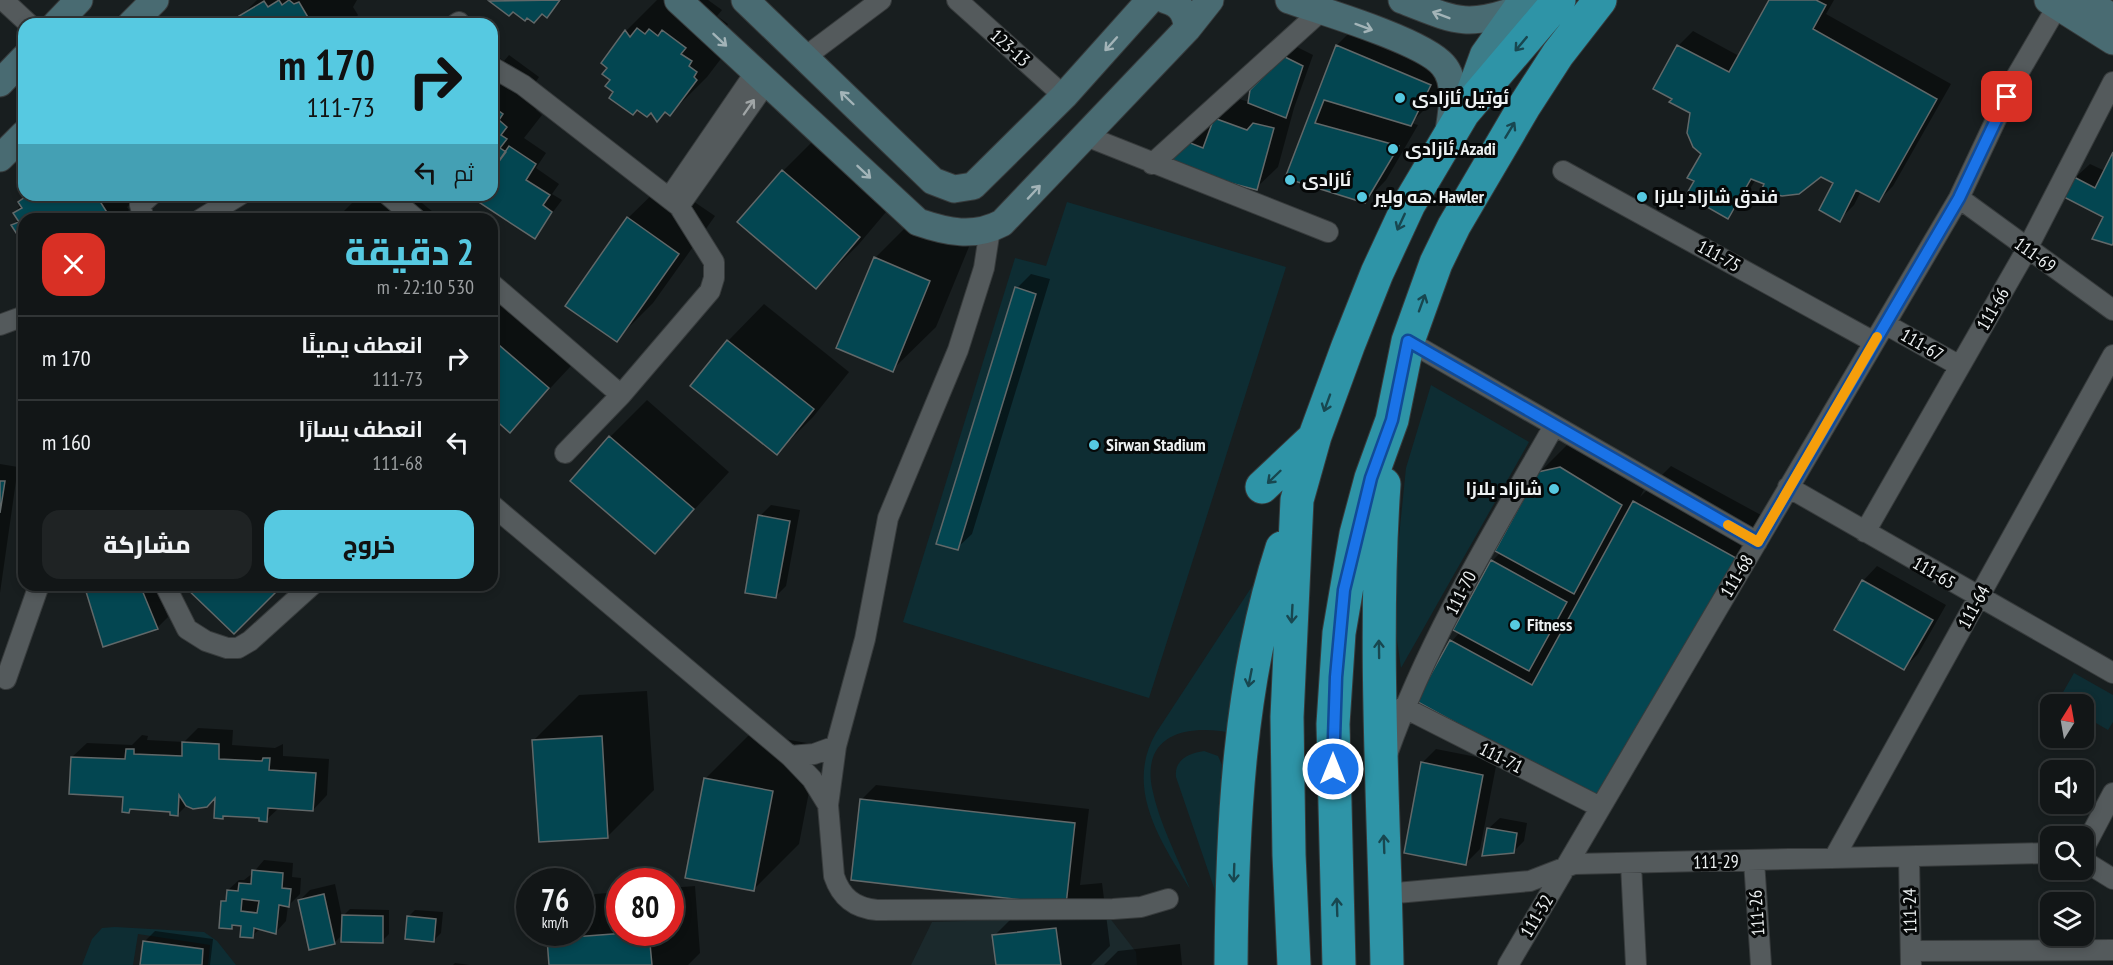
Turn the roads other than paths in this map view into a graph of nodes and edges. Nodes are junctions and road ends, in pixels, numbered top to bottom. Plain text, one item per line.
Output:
1 (3, 0) edge
2 (79, 0) edge
3 (155, 0) edge
4 (678, 0) edge
5 (745, 0) edge
6 (881, 0) edge
7 (957, 0) edge
8 (1151, 0) edge
9 (1166, 0) edge
10 (1210, 0) edge
11 (1289, 0) edge
12 (1402, 0) edge
13 (1559, 0) edge
14 (1600, 0) edge
15 (2086, 0) edge
16 (2055, 2) edge
17 (1521, 4) edge
18 (1321, 11) junction
19 (22, 18) edge
20 (62, 18) edge
21 (137, 18) edge
22 (2113, 18) edge
23 (1187, 29) junction
24 (2113, 41) edge
25 (805, 57) junction
26 (18, 64) edge
27 (498, 70) edge
28 (761, 78) junction
29 (2113, 82) edge
30 (0, 83) edge
31 (1064, 96) junction
32 (1456, 125) junction
33 (1086, 136) junction
34 (18, 140) edge
35 (0, 158) edge
36 (1152, 164) junction
37 (1563, 171) dead end
38 (1959, 198) junction
39 (230, 201) edge
40 (395, 201) edge
41 (674, 201) junction
42 (211, 213) edge
43 (409, 213) edge
44 (990, 230) junction
45 (1328, 232) dead end
46 (2027, 249) junction
47 (498, 289) edge
48 (2113, 310) edge
49 (18, 318) edge
50 (1885, 324) junction
51 (0, 325) edge
52 (1408, 341) junction
53 (1874, 342) junction
54 (2113, 355) edge
55 (1960, 366) junction
56 (621, 395) junction
57 (1392, 420) junction
58 (1554, 426) junction
59 (1315, 436) junction
60 (565, 453) dead end
61 (1262, 488) dead end
62 (1788, 488) junction
63 (1297, 500) junction
64 (498, 510) edge
65 (1865, 532) junction
66 (1758, 542) junction
67 (37, 591) edge
68 (168, 591) edge
69 (305, 591) edge
70 (1978, 598) junction
71 (2113, 673) edge
72 (2, 682) edge
73 (1403, 707) junction
74 (836, 746) junction
75 (790, 756) junction
76 (1382, 767) junction
77 (2113, 793) edge
78 (828, 805) junction
79 (1600, 807) junction
80 (2094, 829) edge
81 (2040, 853) edge
82 (1909, 856) junction
83 (1834, 858) junction
84 (1754, 861) junction
85 (1632, 864) junction
86 (1566, 866) junction
87 (2094, 867) edge
88 (2113, 879) edge
89 (1385, 894) junction
90 (1168, 899) dead end
91 (2113, 950) edge
92 (1911, 958) edge
93 (1231, 965) edge
94 (1294, 965) edge
95 (1340, 965) edge
96 (1387, 965) edge
97 (1508, 965) edge
98 (1636, 965) edge
99 (1761, 965) edge

1 - 19 street
2 - 20 street
3 - 21 street
4 -> 28 street
5 - 25 street
6 - 25 street
7 - 31 street, 123-13
8 -> 31 street
9 - 23 street
10 - 23 street
11 - 18 street
17 -> 12 street
13 -> 32 highway
52 -> 14 highway
15 - 22 street
16 - 24 street
16 - 38 street, 111-68
17 - 32 main road
18 -> 32 street
18 - 36 street
23 - 33 street
31 -> 25 street
26 - 30 street
27 - 41 street
28 - 41 street
28 -> 44 street
29 - 46 street, 111-66
32 -> 59 highway
33 - 36 street
44 -> 33 street
34 - 35 street
36 - 45 street
37 - 53 street, 111-75
38 - 46 street, 111-69
38 - 50 street, 111-68
39 - 42 street
40 - 43 street
41 - 56 street
44 - 74 street
46 - 48 street, 111-69
46 - 55 street, 111-66
47 - 56 street
49 - 51 street
50 - 53 street, 111-68
50 - 55 street, 111-67
52 - 57 highway
52 - 58 street
53 - 62 street, 111-68
54 - 70 street, 111-64
55 - 65 street, 111-66
56 - 60 street
76 -> 57 highway
95 -> 57 highway
58 - 66 street
58 - 73 street, 111-70
59 -> 61 highway
59 - 63 highway
62 - 65 street, 111-65
62 - 66 street, 111-68
63 -> 93 highway
63 -> 94 highway
64 - 75 street
65 - 70 street, 111-65
66 - 79 street, 111-68
67 - 72 street
68 - 69 street
70 - 71 street, 111-65
70 - 83 street, 111-64
73 - 76 street, 111-70
73 - 79 street, 111-71
74 - 75 street
74 - 78 street
75 - 78 street
89 -> 76 highway
77 - 80 street
78 - 90 street
79 - 86 street, 111-68
81 - 82 street, 111-29
82 - 83 street, 111-29
82 - 92 street, 111-24
83 - 84 street, 111-29
84 - 85 street, 111-29
84 - 99 street, 111-26
85 - 86 street, 111-29
85 - 98 street
86 - 89 street, 111-29
86 - 97 street, 111-32
87 - 88 street
89 - 96 highway
91 - 92 street

